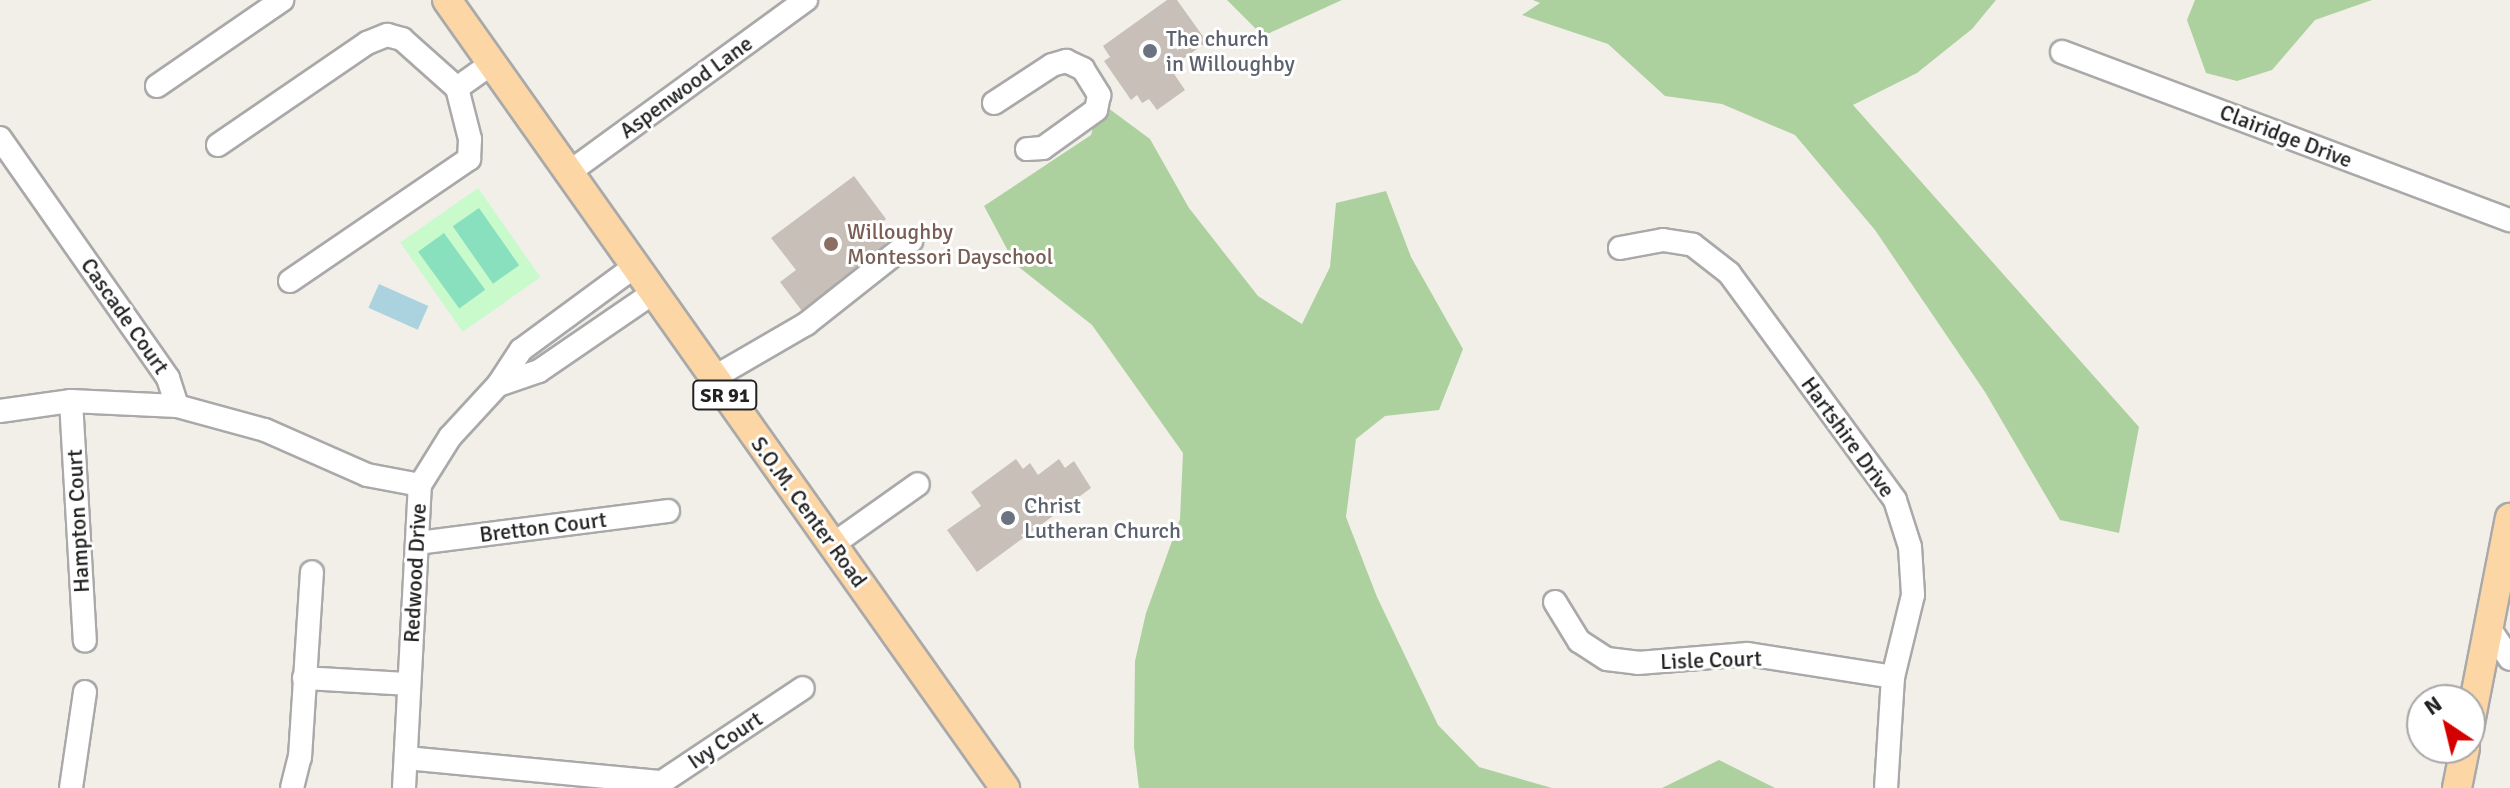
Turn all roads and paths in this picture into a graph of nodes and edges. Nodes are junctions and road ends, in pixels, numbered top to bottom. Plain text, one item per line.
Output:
1 (282, 0) edge
2 (447, 0) edge
3 (806, 0) edge
4 (2062, 52) dead end
5 (491, 64) junction
6 (157, 86) dead end
7 (457, 88) junction
8 (994, 103) dead end
9 (0, 138) edge
10 (218, 145) dead end
11 (1027, 149) dead end
12 (567, 174) junction
13 (2510, 220) edge
14 (911, 241) dead end
15 (1620, 248) dead end
16 (634, 267) junction
17 (290, 281) dead end
18 (653, 293) junction
19 (713, 378) junction
20 (498, 385) junction
21 (71, 401) junction
22 (177, 406) junction
23 (0, 411) edge
24 (918, 484) dead end
25 (420, 485) junction
26 (668, 511) dead end
27 (2510, 518) edge
28 (418, 543) junction
29 (832, 545) junction
30 (312, 572) dead end
31 (1555, 602) dead end
32 (2489, 628) junction
33 (85, 641) dead end
34 (2510, 659) edge
35 (1893, 677) junction
36 (304, 678) junction
37 (408, 684) junction
38 (2478, 684) edge
39 (803, 688) dead end
40 (85, 692) dead end
41 (406, 758) junction
42 (2462, 764) edge
43 (71, 788) edge
44 (292, 788) edge
45 (404, 788) edge
46 (1005, 788) edge
47 (1886, 788) edge
48 (2457, 788) edge

1 - 6 street
2 - 5 main road, S.O.M. Center Road / SR 91
3 - 12 street, Aspenwood Lane
4 - 13 street, Clairidge Drive
5 - 7 street
5 - 12 main road, S.O.M. Center Road / SR 91
7 - 10 street
7 - 17 street
8 - 11 street
9 - 22 street, Cascade Court
12 - 16 main road, S.O.M. Center Road / SR 91
14 - 19 street
15 - 35 street, Hartshire Drive
16 - 18 main road, S.O.M. Center Road / SR 91
16 - 20 street, Redwood Drive
18 - 19 main road, S.O.M. Center Road / SR 91
18 - 20 street, Redwood Drive
19 - 29 main road, S.O.M. Center Road / SR 91
20 - 25 street, Redwood Drive
21 - 22 street
21 - 23 street
21 - 33 street, Hampton Court
22 - 25 street
24 - 29 street
25 - 28 street, Redwood Drive
26 - 28 street, Bretton Court
27 - 32 main road
28 - 37 street, Redwood Drive
29 - 46 main road, S.O.M. Center Road / SR 91
30 - 36 street
31 - 35 street, Lisle Court
32 - 34 street
32 - 38 main road
35 - 47 street, Hartshire Drive
36 - 37 street
36 - 44 street
37 - 41 street, Redwood Drive
39 - 41 street, Ivy Court
40 - 43 street
41 - 45 street, Redwood Drive
42 - 48 main road

